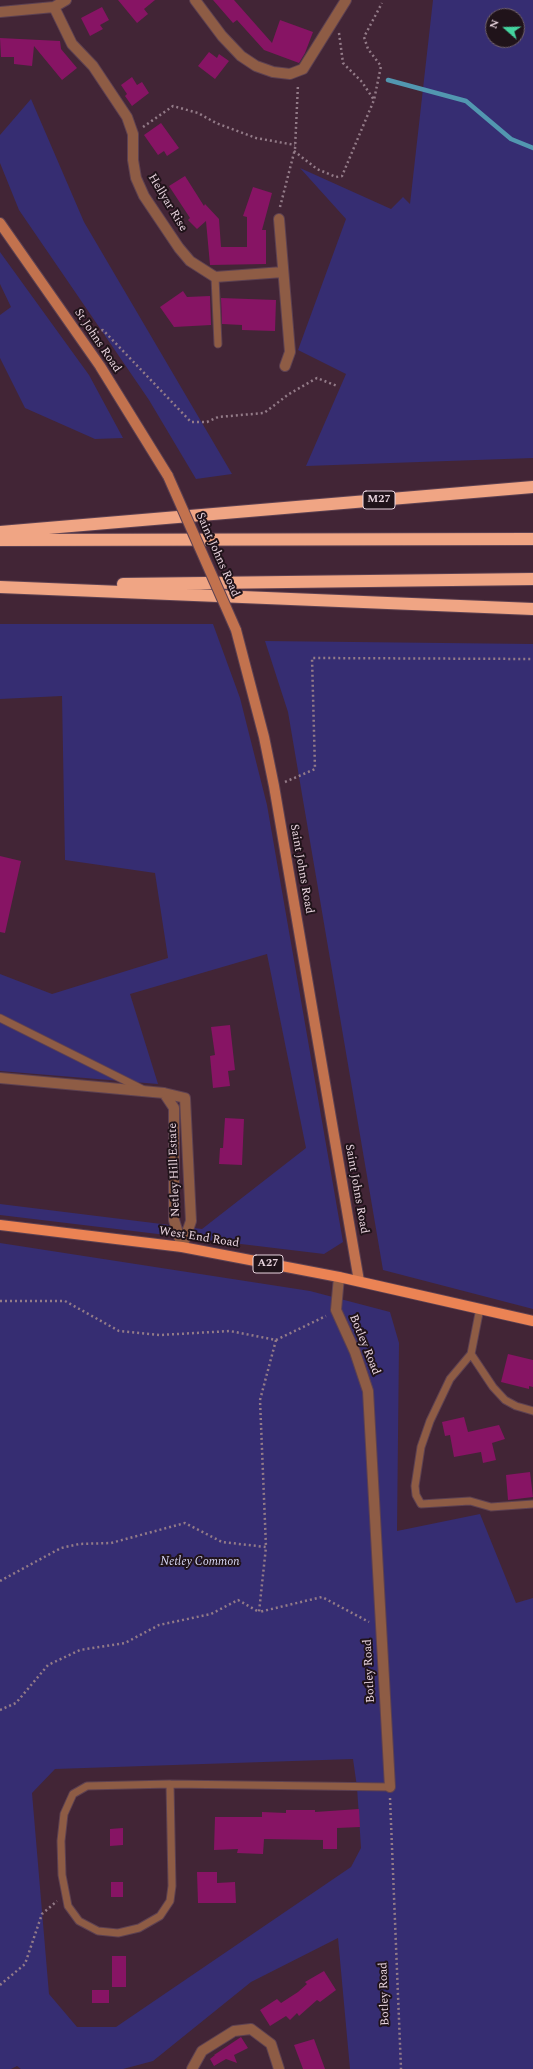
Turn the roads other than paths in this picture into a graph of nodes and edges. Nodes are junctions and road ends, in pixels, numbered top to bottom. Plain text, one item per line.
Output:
1 (66, 0) edge
2 (195, 0) edge
3 (346, 0) edge
4 (54, 7) junction
5 (0, 12) edge
6 (279, 219) road end
7 (0, 223) edge
8 (283, 272) junction
9 (215, 277) junction
10 (218, 344) dead end
11 (285, 366) dead end
12 (168, 476) joint
13 (533, 487) edge
14 (0, 532) edge
15 (533, 539) edge
16 (0, 540) edge
17 (533, 579) edge
18 (0, 586) edge
19 (533, 609) edge
20 (0, 1018) edge
21 (0, 1078) edge
22 (146, 1091) junction
23 (164, 1093) junction
24 (0, 1225) edge
25 (182, 1247) junction
26 (338, 1277) junction
27 (359, 1281) junction
28 (480, 1308) junction
29 (533, 1320) edge
30 (472, 1354) junction
31 (533, 1411) edge
32 (533, 1504) edge
33 (170, 1784) junction
34 (390, 1787) joint
35 (192, 2069) edge
36 (279, 2069) edge

1 - 4 street
2 - 3 street
4 - 5 street
4 - 9 street, Hellyar Rise
6 - 8 street
7 - 12 main road, St Johns Road
8 - 9 street
8 - 11 street
9 - 10 lane
12 - 27 main road, Saint Johns Road, bridge
13 - 14 highway, M27
15 - 16 highway
17 - 18 highway
18 - 19 highway
20 - 22 lane
21 - 22 street, Netley Hill Estate
22 - 23 street, Netley Hill Estate
23 - 25 street, Netley Hill Estate
23 - 25 street, Netley Hill Estate
24 - 25 main road, West End Road / A27
25 - 26 main road, West End Road / A27
26 - 27 main road, West End Road / A27
26 - 34 street, Botley Road
27 - 28 main road, West End Road / A27
28 - 29 main road, West End Road / A27
28 - 30 lane
30 - 31 lane
30 - 32 lane
33 - 33 lane
33 - 34 lane
35 - 36 street

